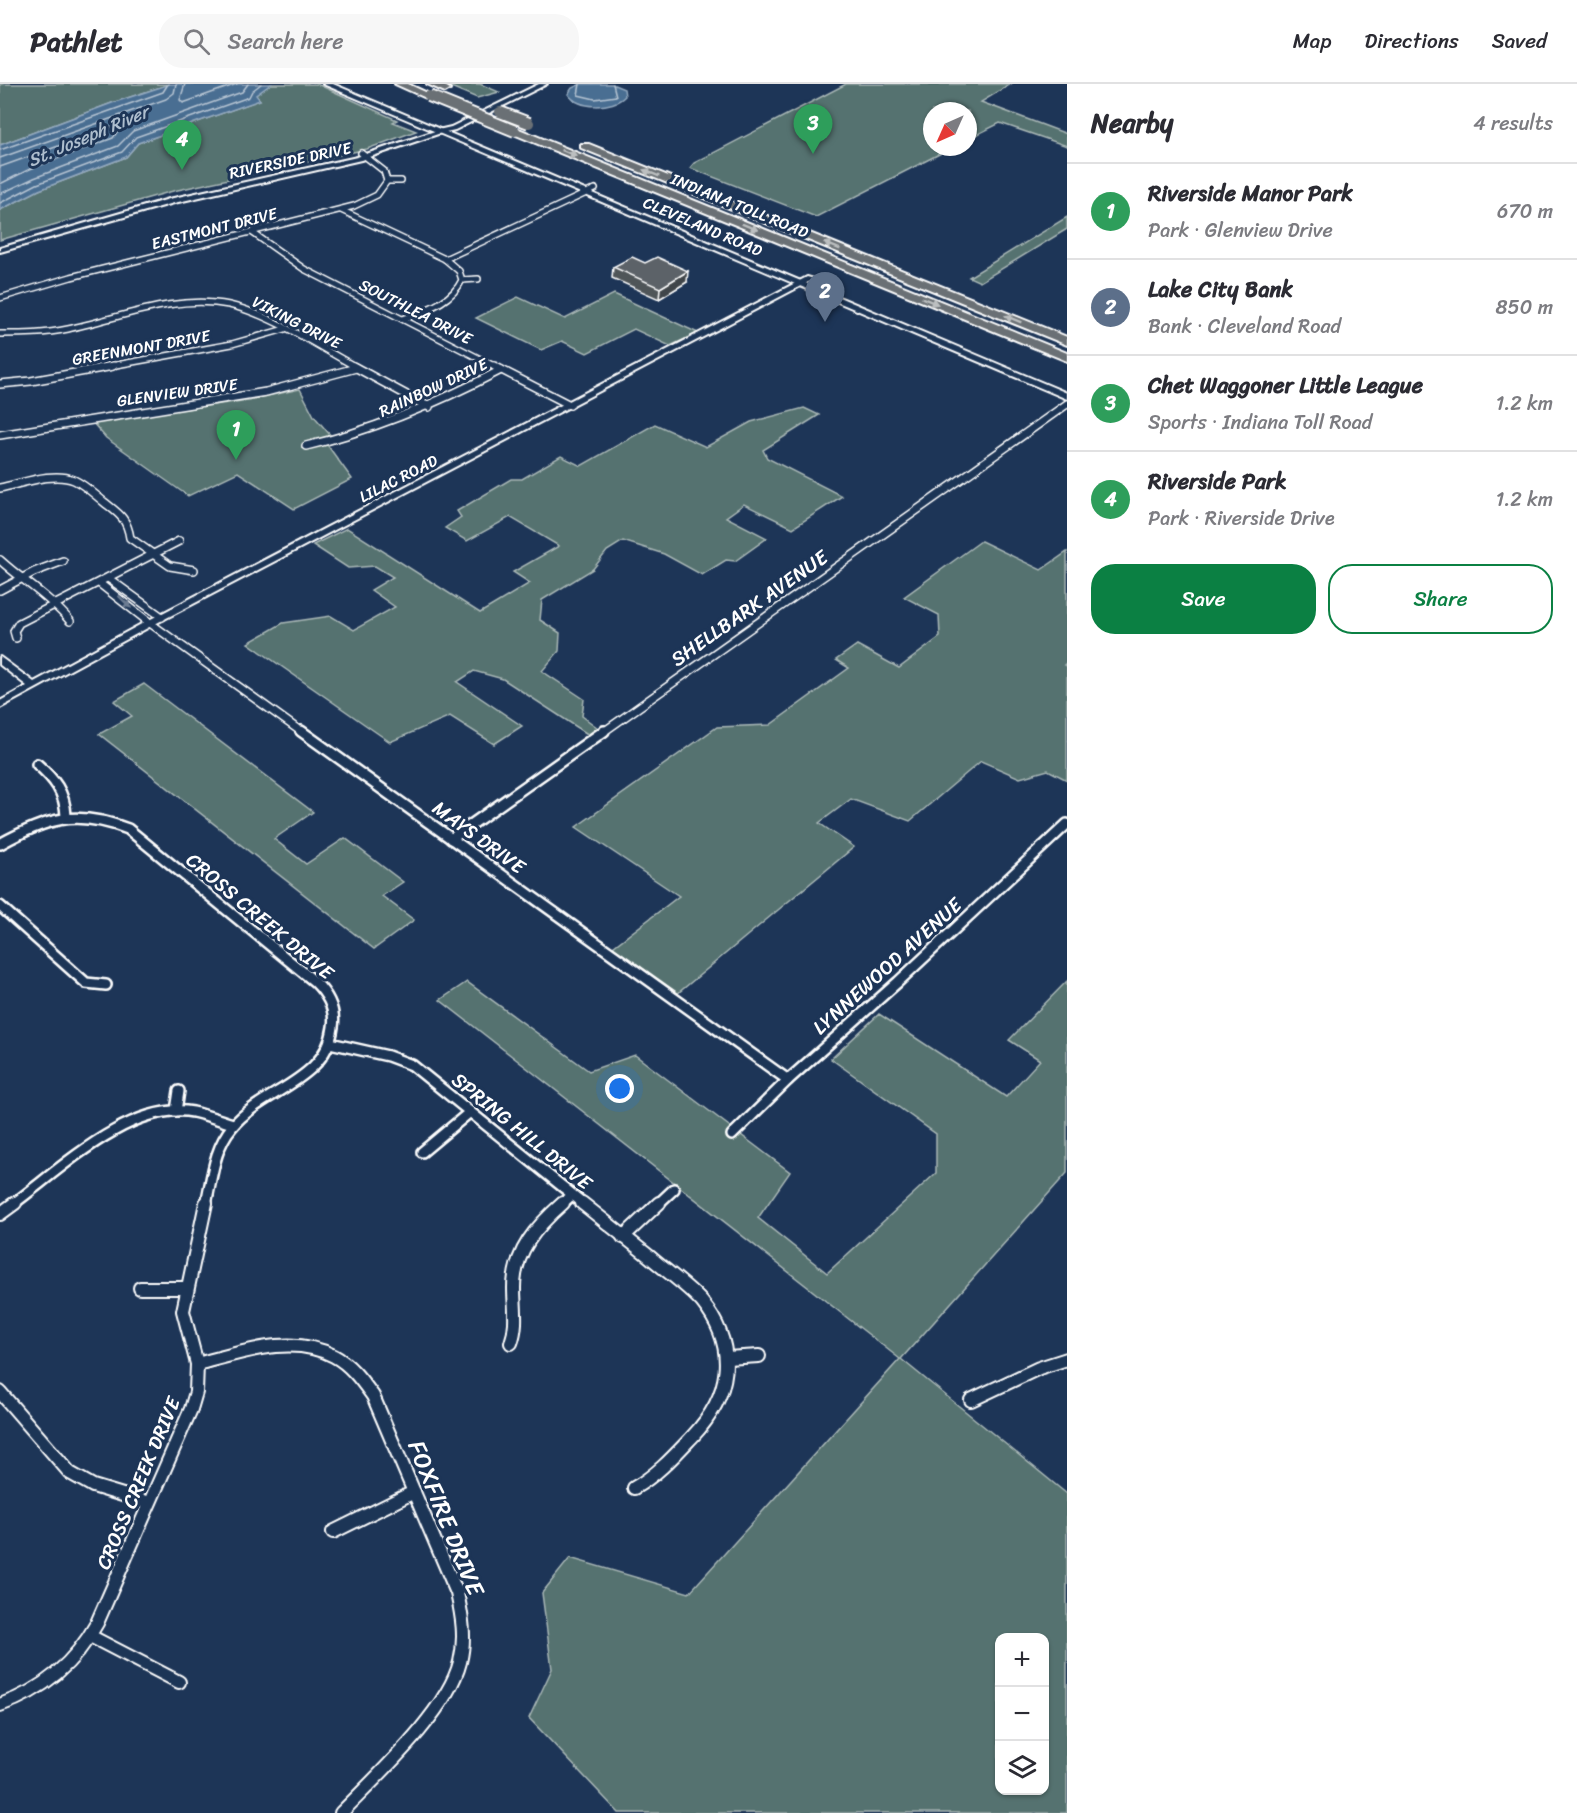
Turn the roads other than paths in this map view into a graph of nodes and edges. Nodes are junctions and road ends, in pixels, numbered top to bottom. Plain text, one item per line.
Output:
1 (327, 84) edge
2 (343, 84) edge
3 (400, 84) edge
4 (432, 84) edge
5 (534, 84) edge
6 (544, 84) edge
7 (455, 93) dead end
8 (476, 102) dead end
9 (535, 126) dead end
10 (442, 128) junction
11 (453, 129) junction
12 (573, 141) dead end
13 (364, 155) junction
14 (387, 181) junction
15 (400, 181) dead end
16 (595, 189) junction
17 (586, 193) junction
18 (341, 210) junction
19 (253, 233) junction
20 (0, 244) edge
21 (0, 250) edge
22 (445, 259) junction
23 (478, 279) dead end
24 (462, 280) junction
25 (806, 282) junction
26 (226, 296) dead end
27 (0, 298) edge
28 (222, 303) junction
29 (403, 320) junction
30 (285, 329) junction
31 (0, 334) edge
32 (1067, 341) edge
33 (1067, 357) edge
34 (356, 368) junction
35 (501, 370) junction
36 (0, 384) edge
37 (1067, 388) edge
38 (1067, 396) edge
39 (1067, 404) edge
40 (570, 405) junction
41 (429, 407) junction
42 (0, 435) edge
43 (306, 446) dead end
44 (0, 488) edge
45 (179, 541) dead end
46 (151, 555) junction
47 (0, 560) edge
48 (63, 561) dead end
49 (194, 570) dead end
50 (108, 578) junction
51 (21, 579) junction
52 (99, 583) junction
53 (0, 590) edge
54 (56, 604) junction
55 (162, 617) junction
56 (70, 621) dead end
57 (150, 623) junction
58 (16, 638) dead end
59 (0, 660) edge
60 (33, 686) junction
61 (0, 705) edge
62 (37, 764) dead end
63 (66, 816) junction
64 (1067, 824) edge
65 (451, 839) junction
66 (0, 844) edge
67 (0, 906) edge
68 (106, 985) dead end
69 (330, 1043) junction
70 (788, 1080) junction
71 (179, 1091) dead end
72 (176, 1111) junction
73 (470, 1112) junction
74 (233, 1124) junction
75 (732, 1136) dead end
76 (422, 1152) dead end
77 (674, 1189) dead end
78 (573, 1195) junction
79 (0, 1214) edge
80 (623, 1237) junction
81 (140, 1288) dead end
82 (186, 1288) junction
83 (511, 1343) dead end
84 (759, 1356) dead end
85 (727, 1358) junction
86 (1067, 1359) edge
87 (197, 1364) junction
88 (0, 1392) edge
89 (971, 1400) dead end
90 (634, 1488) dead end
91 (414, 1492) junction
92 (149, 1503) junction
93 (333, 1532) dead end
94 (90, 1636) junction
95 (179, 1682) dead end
96 (0, 1705) edge
97 (342, 1813) edge

1 - 10 main road, CLEVELAND ROAD
2 - 10 main road, CLEVELAND ROAD
3 -> 33 highway, INDIANA TOLL ROAD, bridge
4 - 7 highway
5 - 10 street, RIVERSIDE DRIVE
6 - 11 street
8 - 9 highway, bridge
10 - 11 main road, CLEVELAND ROAD
10 - 13 street, RIVERSIDE DRIVE
10 - 17 main road, CLEVELAND ROAD
11 - 16 main road, CLEVELAND ROAD
32 -> 12 highway, INDIANA TOLL ROAD
13 - 14 street
13 - 20 street, RIVERSIDE DRIVE
13 - 21 street, RIVERSIDE DRIVE
14 - 15 street
14 - 18 street, EASTMONT DRIVE
16 - 17 street
16 - 25 main road, CLEVELAND ROAD
17 - 22 street
17 - 25 main road, CLEVELAND ROAD
18 - 19 street, EASTMONT DRIVE
18 - 22 street
19 - 27 street, EASTMONT DRIVE
19 - 29 street, SOUTHLEA DRIVE
22 - 24 street
23 - 24 street
24 - 29 street
25 - 37 main road, CLEVELAND ROAD
25 - 38 main road, CLEVELAND ROAD
25 - 40 street, LILAC ROAD
26 - 28 street
28 - 30 street, VIKING DRIVE
28 - 31 street, VIKING DRIVE
29 - 35 street, SOUTHLEA DRIVE
30 - 34 street, VIKING DRIVE
30 - 36 street, GREENMONT DRIVE
34 - 41 street, VIKING DRIVE
34 - 42 street, GLENVIEW DRIVE
35 - 40 street, SOUTHLEA DRIVE
35 - 41 street, RAINBOW DRIVE
39 - 65 street, SHELLBARK AVENUE
40 - 55 street, LILAC ROAD
41 - 43 street, RAINBOW DRIVE
44 - 46 street
45 - 46 street
46 - 49 street
46 - 50 street
47 - 51 street
48 - 51 street
50 - 52 street
50 - 55 street
51 - 53 street
51 - 54 street
52 - 54 street
52 -> 57 street, MAYS DRIVE
54 - 56 street
54 - 58 street
55 - 57 street, LILAC ROAD
57 - 60 street, LILAC ROAD
57 - 65 street, MAYS DRIVE
59 - 60 street
60 - 61 street, LILAC ROAD
62 - 63 street
63 - 66 street, CROSS CREEK DRIVE
63 - 69 street, CROSS CREEK DRIVE
64 - 70 street, LYNNEWOOD AVENUE
65 - 70 street, MAYS DRIVE
67 - 68 street
69 - 73 street, SPRING HILL DRIVE
69 - 74 street, CROSS CREEK DRIVE
70 - 75 street, LYNNEWOOD AVENUE
71 - 72 street
72 - 74 street
72 - 79 street
73 - 76 street
73 - 78 street, SPRING HILL DRIVE
74 - 82 street, CROSS CREEK DRIVE
77 - 80 street
78 - 80 street, SPRING HILL DRIVE
78 - 83 street
80 - 85 street, SPRING HILL DRIVE
81 - 82 street
82 - 87 street, CROSS CREEK DRIVE
84 - 85 street
85 - 90 street
86 - 89 street
87 - 91 street, FOXFIRE DRIVE
87 - 92 street, CROSS CREEK DRIVE
88 - 92 street
91 - 93 street
91 - 97 street, FOXFIRE DRIVE
92 - 94 street, CROSS CREEK DRIVE
94 - 95 street
94 - 96 street, CROSS CREEK DRIVE

